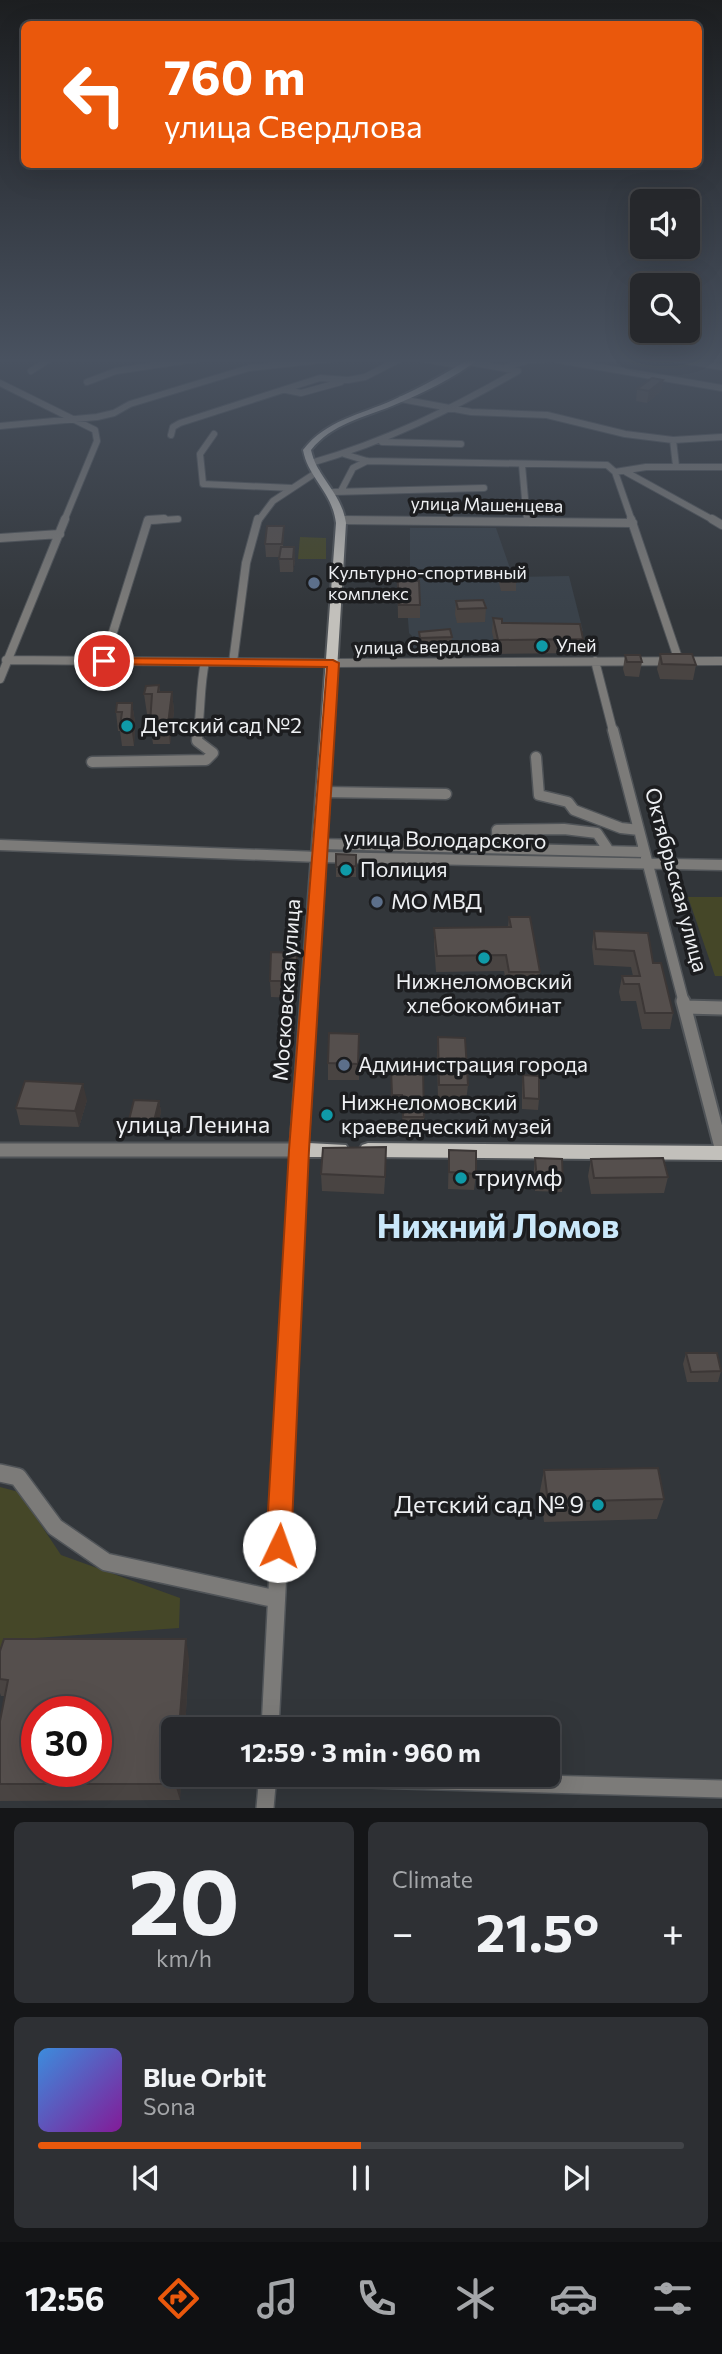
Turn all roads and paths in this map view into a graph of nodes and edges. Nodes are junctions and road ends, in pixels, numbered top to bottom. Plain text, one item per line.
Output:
1 (96, 442) edge
2 (208, 442) edge
3 (315, 442) edge
4 (375, 442) edge
5 (417, 442) edge
6 (673, 442) edge
7 (461, 444) dead end
8 (344, 454) junction
9 (367, 461) junction
10 (522, 465) junction
11 (676, 466) junction
12 (314, 467) junction
13 (722, 467) edge
14 (615, 472) junction
15 (626, 472) junction
16 (292, 488) junction
17 (484, 488) dead end
18 (337, 492) junction
19 (178, 519) dead end
20 (341, 520) junction
21 (527, 521) junction
22 (633, 523) junction
23 (722, 525) edge
24 (60, 534) junction
25 (0, 538) edge
26 (6, 660) junction
27 (104, 661) junction
28 (595, 661) junction
29 (679, 661) junction
30 (722, 661) edge
31 (205, 662) junction
32 (233, 662) junction
33 (333, 663) junction
34 (0, 679) edge
35 (536, 757) dead end
36 (92, 762) dead end
37 (324, 792) junction
38 (446, 794) dead end
39 (639, 830) junction
40 (0, 845) edge
41 (498, 848) junction
42 (320, 850) junction
43 (609, 851) junction
44 (646, 858) junction
45 (722, 865) edge
46 (685, 1007) junction
47 (722, 1008) edge
48 (0, 1150) edge
49 (299, 1150) junction
50 (722, 1152) edge
51 (0, 1473) edge
52 (276, 1599) junction
53 (271, 1717) edge
54 (560, 1784) edge
55 (266, 1787) edge
56 (722, 1789) edge
57 (265, 1808) edge

1 - 24 street
2 - 16 street
3 - 12 main road
4 - 8 street
5 - 7 street
6 - 11 street
8 - 9 street
8 - 12 street
9 - 10 street
9 - 18 street
10 - 14 street
10 - 21 street
11 - 13 street
11 - 15 street
12 - 16 street
12 - 18 main road, Московская улица
14 - 15 street
14 - 22 street
15 - 23 street
16 - 32 street
17 - 18 street
18 - 20 main road, Московская улица
19 - 27 street
20 - 21 street, улица Машенцева
20 - 33 main road, Московская улица
21 - 22 street, улица Машенцева
22 - 29 street
24 - 25 street
24 - 26 street
26 - 27 street, улица Свердлова
26 - 34 street
27 - 31 street, улица Свердлова
28 - 29 street, улица Свердлова
28 - 33 street, улица Свердлова
28 - 39 street, Октябрьская улица
29 - 30 street, улица Свердлова
31 - 32 street, улица Свердлова
31 - 36 street
32 - 33 street, улица Свердлова
33 - 37 main road, Московская улица
35 - 39 street
37 - 38 street
37 - 42 main road, Московская улица
39 - 44 street, Октябрьская улица
40 - 42 street, улица Володарского
41 - 42 street
41 - 43 street
41 - 43 street
42 - 44 street, улица Володарского
42 - 49 main road, Московская улица
43 - 44 street
44 - 45 street, улица Володарского
44 - 46 street, Октябрьская улица
46 - 47 street
46 - 50 street, Октябрьская улица
48 - 49 street, улица Ленина
49 - 50 main road, улица Ленина
49 - 52 street, Московская улица
51 - 52 street
52 - 53 street, Московская улица
54 - 56 street
55 - 57 street

